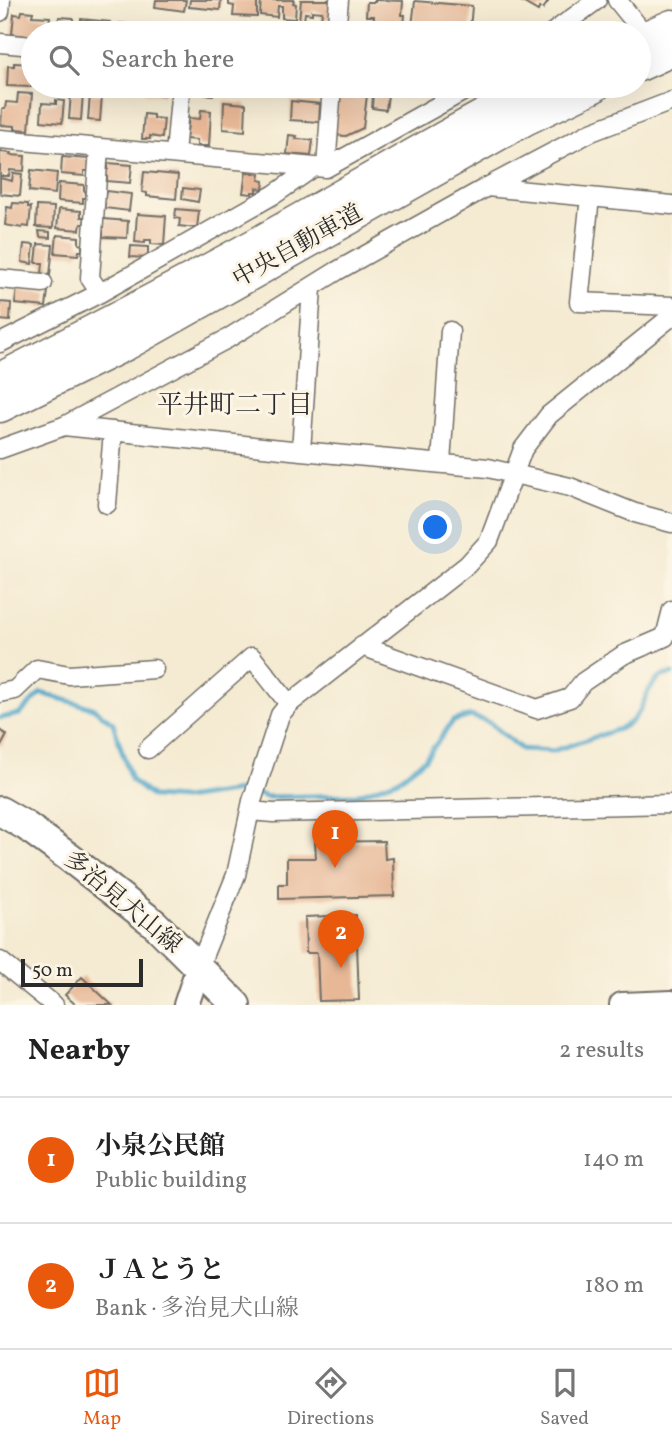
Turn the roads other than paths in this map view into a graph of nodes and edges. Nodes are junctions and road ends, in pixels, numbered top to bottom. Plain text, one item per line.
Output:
1 (1, 0) edge
2 (339, 0) edge
3 (597, 0) edge
4 (617, 0) edge
5 (0, 12) edge
6 (338, 21) edge
7 (568, 21) edge
8 (630, 21) edge
9 (672, 26) edge
10 (651, 30) edge
11 (0, 43) edge
12 (21, 45) edge
13 (672, 50) edge
14 (651, 60) edge
15 (180, 98) edge
16 (330, 98) edge
17 (450, 98) edge
18 (516, 98) edge
19 (569, 98) edge
20 (672, 101) edge
21 (0, 139) edge
22 (99, 148) junction
23 (175, 154) junction
24 (320, 167) junction
25 (488, 187) junction
26 (590, 197) junction
27 (672, 205) edge
28 (0, 279) edge
29 (43, 283) dead end
30 (312, 288) junction
31 (100, 293) junction
32 (672, 306) edge
33 (672, 316) edge
34 (450, 331) dead end
35 (0, 343) edge
36 (0, 379) edge
37 (0, 406) edge
38 (64, 426) junction
39 (113, 431) junction
40 (0, 449) edge
41 (301, 451) junction
42 (441, 463) junction
43 (514, 474) junction
44 (107, 505) dead end
45 (672, 523) edge
46 (672, 610) edge
47 (362, 646) junction
48 (154, 669) dead end
49 (0, 693) edge
50 (289, 704) junction
51 (148, 749) dead end
52 (253, 799) junction
53 (672, 804) edge
54 (0, 811) edge
55 (0, 961) edge
56 (198, 969) junction
57 (672, 1003) edge
58 (54, 1005) edge
59 (186, 1005) edge
60 (236, 1005) edge
61 (622, 1005) edge

1 - 5 street
2 - 6 street
3 - 7 street
4 - 8 street
9 - 10 highway
11 - 12 street
13 - 14 highway
15 - 23 street
16 - 24 street
17 - 24 street
18 - 36 highway, 中央自動車道
19 - 37 highway, 中央自動車道
20 - 25 street
21 - 22 street
22 - 23 street
22 - 31 street
23 - 24 street
24 - 31 street
25 - 26 street
25 - 30 street
26 - 27 street
26 - 32 street
28 - 29 street
30 - 38 street
30 - 41 street
31 - 35 street
33 - 43 street
34 - 42 street
38 - 39 street
38 - 40 street
39 - 41 street
39 - 44 street
41 - 42 street
42 - 43 street
43 - 45 street
43 - 47 street
46 - 47 street
47 - 50 street
48 - 49 street
50 - 51 street
50 - 52 street
52 - 53 street
52 - 56 street
54 - 56 main road, 多治見犬山線
55 - 58 street
56 - 59 street
56 - 60 main road, 多治見犬山線
57 - 61 street

